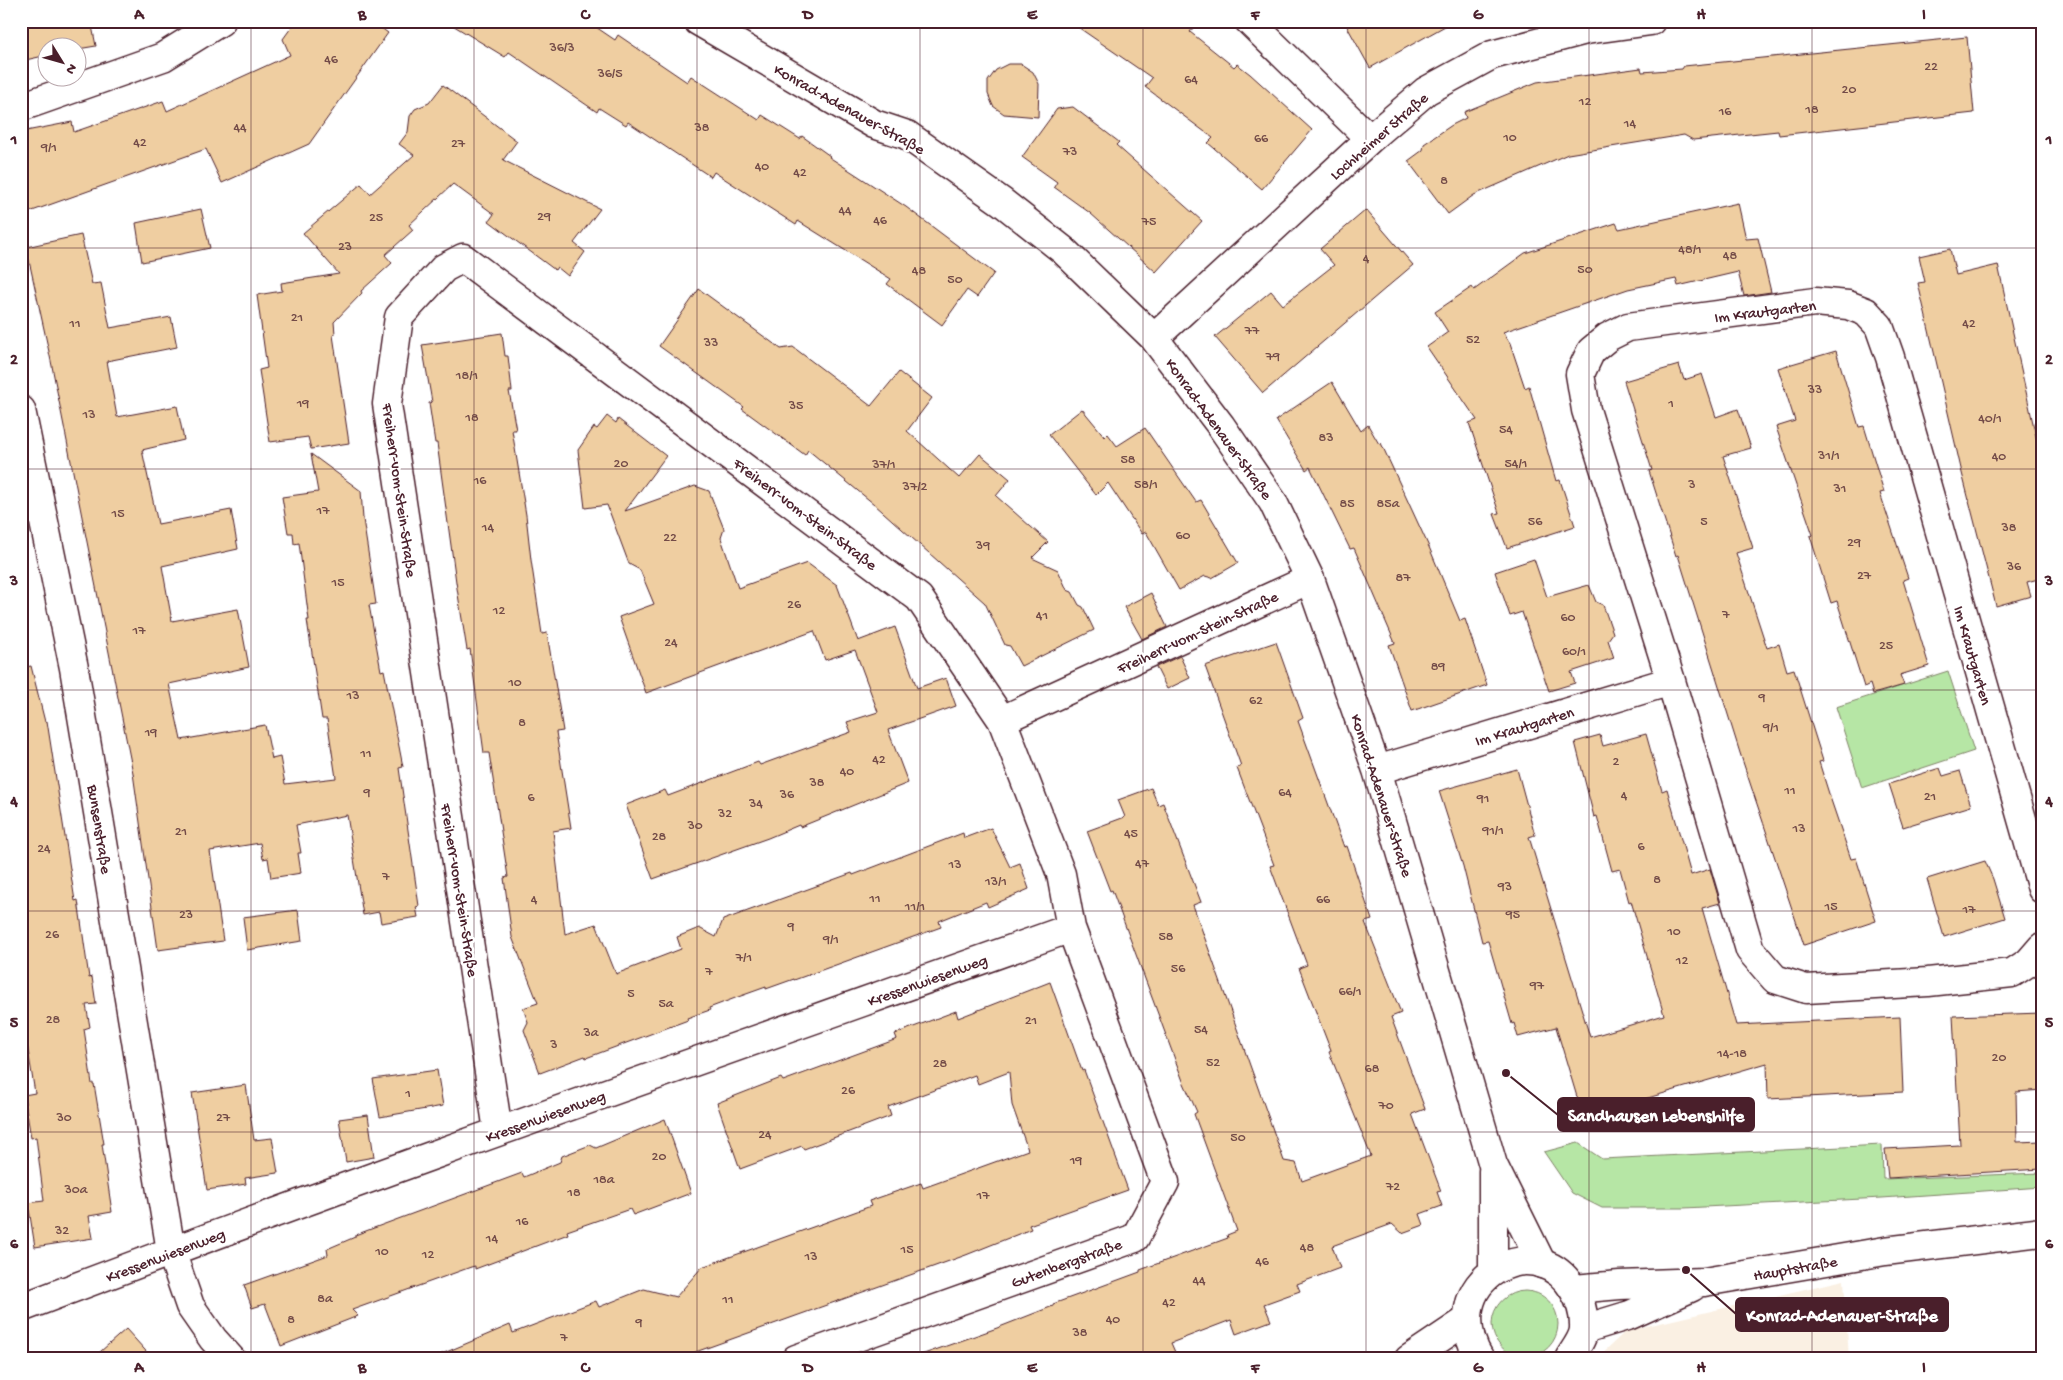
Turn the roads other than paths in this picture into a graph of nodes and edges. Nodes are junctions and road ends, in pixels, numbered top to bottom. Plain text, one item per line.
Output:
1 (221, 21) edge
2 (698, 21) edge
3 (1250, 21) edge
4 (1651, 21) edge
5 (21, 107) edge
6 (1370, 139) junction
7 (1154, 338) junction
8 (21, 410) edge
9 (1310, 579) junction
10 (1671, 681) junction
11 (1002, 720) junction
12 (1377, 770) junction
13 (2042, 889) edge
14 (1071, 928) junction
15 (2042, 947) edge
16 (498, 1131) junction
17 (1493, 1165) junction
18 (2042, 1232) edge
19 (171, 1251) junction
20 (1542, 1264) junction
21 (1493, 1271) junction
22 (1704, 1282) junction
23 (1574, 1289) junction
24 (21, 1308) edge
25 (1467, 1320) junction
26 (1584, 1329) junction
27 (231, 1359) edge
28 (796, 1359) edge
29 (1409, 1359) edge
30 (1480, 1359) edge
31 (1569, 1359) edge

1 - 5 street
2 - 7 street, Konrad-Adenauer-Straße
3 - 6 street
4 - 6 street, Lochheimer Straße
6 - 7 street, Lochheimer Straße
7 - 9 street, Konrad-Adenauer-Straße
8 - 19 street, Bunsenstraße
9 - 11 street, Freiherr-vom-Stein-Straße
9 - 12 street, Konrad-Adenauer-Straße
10 - 12 street, Im Krautgarten
10 - 13 street, Im Krautgarten
10 - 15 street, Im Krautgarten
11 - 14 street, Freiherr-vom-Stein-Straße
11 - 16 street, Freiherr-vom-Stein-Straße
12 - 17 street, Konrad-Adenauer-Straße
14 - 16 street, Kressenwiesenweg
14 - 28 street, Gutenbergstraße
16 - 19 street, Kressenwiesenweg
17 - 20 street, Konrad-Adenauer-Straße
17 - 21 street, Konrad-Adenauer-Straße
18 - 22 street, Hauptstraße
19 - 24 street, Kressenwiesenweg
19 - 27 street
20 - 21 street
20 - 23 street
21 - 25 street
22 - 23 street, Hauptstraße
22 - 26 street, Hauptstraße
23 - 26 street
25 - 29 street
25 - 30 street
26 - 31 street

